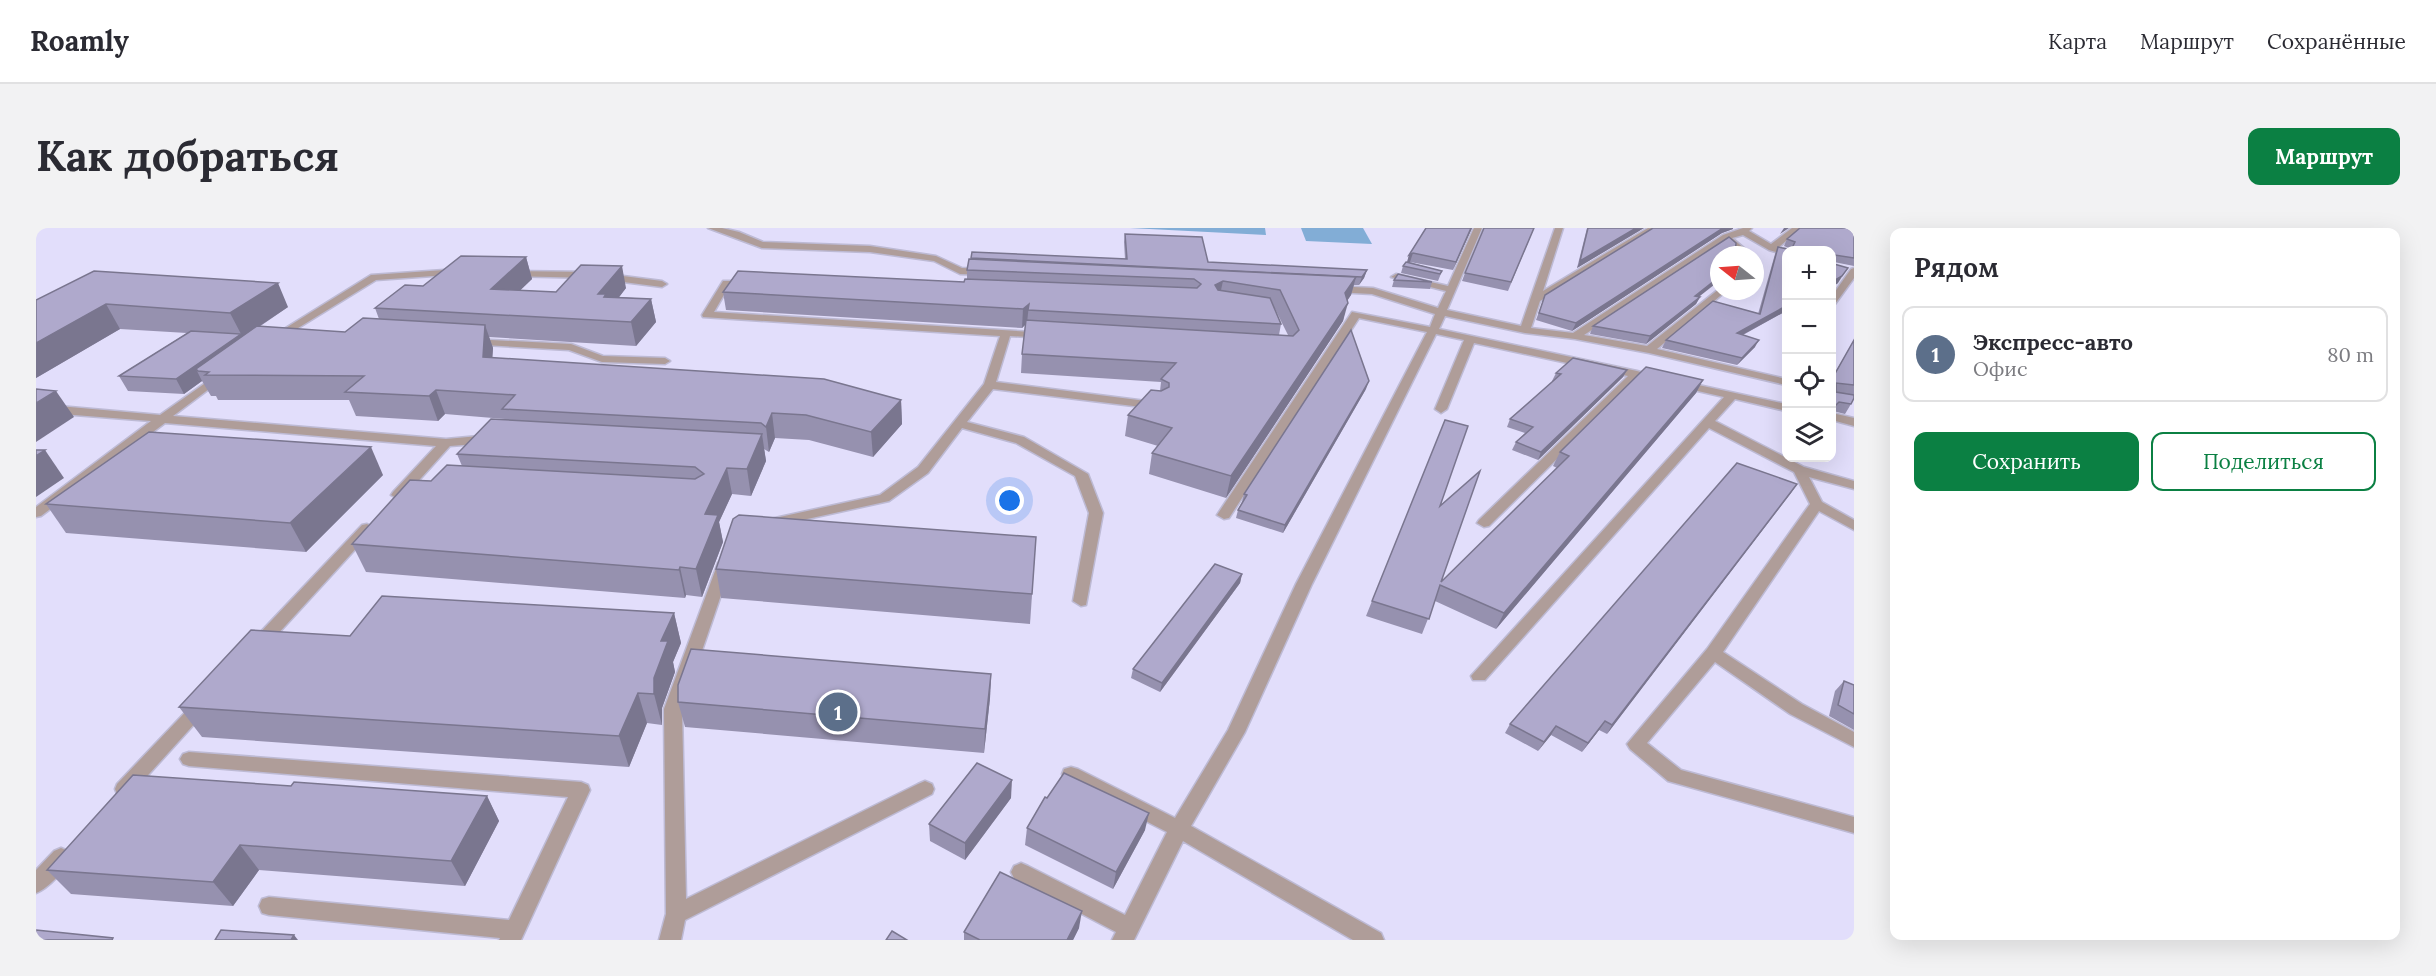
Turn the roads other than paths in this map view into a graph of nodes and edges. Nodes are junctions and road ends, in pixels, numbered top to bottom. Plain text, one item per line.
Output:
1 (712, 228) edge
2 (1478, 228) edge
3 (1559, 228) edge
4 (1654, 228) edge
5 (1797, 228) edge
6 (1746, 230) edge
7 (1726, 237) junction
8 (1736, 246) edge
9 (1772, 248) junction
10 (1782, 251) edge
11 (1842, 269) edge
12 (466, 272) edge
13 (1854, 272) edge
14 (499, 273) edge
15 (995, 273) edge
16 (1396, 278) edge
17 (1450, 279) junction
18 (662, 284) dead end
19 (761, 285) edge
20 (1326, 289) edge
21 (1538, 298) junction
22 (1710, 300) edge
23 (1833, 300) edge
24 (1440, 312) junction
25 (1525, 330) junction
26 (287, 331) junction
27 (1433, 331) junction
28 (310, 332) edge
29 (1006, 333) junction
30 (1053, 336) edge
31 (1575, 336) junction
32 (1470, 339) junction
33 (465, 341) edge
34 (263, 346) edge
35 (1649, 350) junction
36 (665, 361) dead end
37 (229, 370) edge
38 (1637, 374) junction
39 (1782, 381) edge
40 (990, 385) junction
41 (1732, 395) junction
42 (1158, 405) edge
43 (1782, 406) edge
44 (36, 408) edge
45 (1441, 409) dead end
46 (165, 417) junction
47 (1836, 418) edge
48 (1708, 422) junction
49 (1854, 422) edge
50 (958, 423) junction
51 (504, 440) edge
52 (446, 443) junction
53 (1799, 470) junction
54 (408, 483) junction
55 (432, 485) edge
56 (1854, 485) edge
57 (1817, 504) junction
58 (36, 513) edge
59 (1224, 515) dead end
60 (1484, 523) dead end
61 (1852, 523) edge
62 (755, 526) edge
63 (730, 545) edge
64 (1081, 601) dead end
65 (261, 642) junction
66 (282, 644) edge
67 (1713, 653) junction
68 (245, 659) edge
69 (1479, 676) dead end
70 (213, 694) edge
71 (1854, 740) edge
72 (189, 759) dead end
73 (1071, 774) edge
74 (925, 789) dead end
75 (116, 797) edge
76 (1854, 825) edge
77 (1179, 829) junction
78 (68, 849) edge
79 (1021, 872) dead end
80 (36, 884) edge
81 (269, 906) dead end
82 (676, 914) junction
83 (1126, 934) edge
84 (512, 935) edge
85 (669, 940) edge
86 (1373, 940) edge

1 - 15 lane
2 - 17 lane
3 - 21 lane
4 - 21 lane
5 - 9 lane
6 - 7 lane
6 - 9 lane
7 - 8 lane
7 - 31 lane
9 - 10 lane
11 - 13 lane
12 - 26 lane
13 - 23 lane
14 - 18 lane
16 - 17 lane
17 - 24 lane
19 - 29 lane
20 - 24 lane
21 - 25 lane
22 - 35 lane
24 - 25 lane
24 - 27 lane
25 - 31 lane
26 - 28 lane
26 - 34 lane
27 - 32 lane
27 - 59 lane
27 - 77 lane
29 - 30 lane
29 - 40 lane
31 - 35 lane
32 - 38 lane
32 - 45 lane
33 - 36 lane
35 - 39 lane
37 - 46 lane
38 - 41 lane
38 - 60 lane
40 - 42 lane
40 - 50 lane
41 - 43 lane
41 - 48 lane
44 - 46 lane
46 - 52 lane
46 - 58 lane
47 - 49 lane
48 - 53 lane
48 - 69 lane
50 - 62 lane
50 - 64 lane
51 - 52 lane
52 - 54 lane
53 - 56 lane
53 - 57 lane
54 - 55 lane
54 - 65 lane
57 - 61 lane
57 - 67 lane
63 - 82 lane
65 - 66 lane
65 - 68 lane
67 - 71 lane
67 - 76 lane
70 - 75 lane
72 - 84 lane
73 - 77 lane
74 - 82 lane
77 - 83 lane
77 - 86 lane
78 - 80 lane
79 - 83 lane
81 - 84 lane
82 - 85 lane

